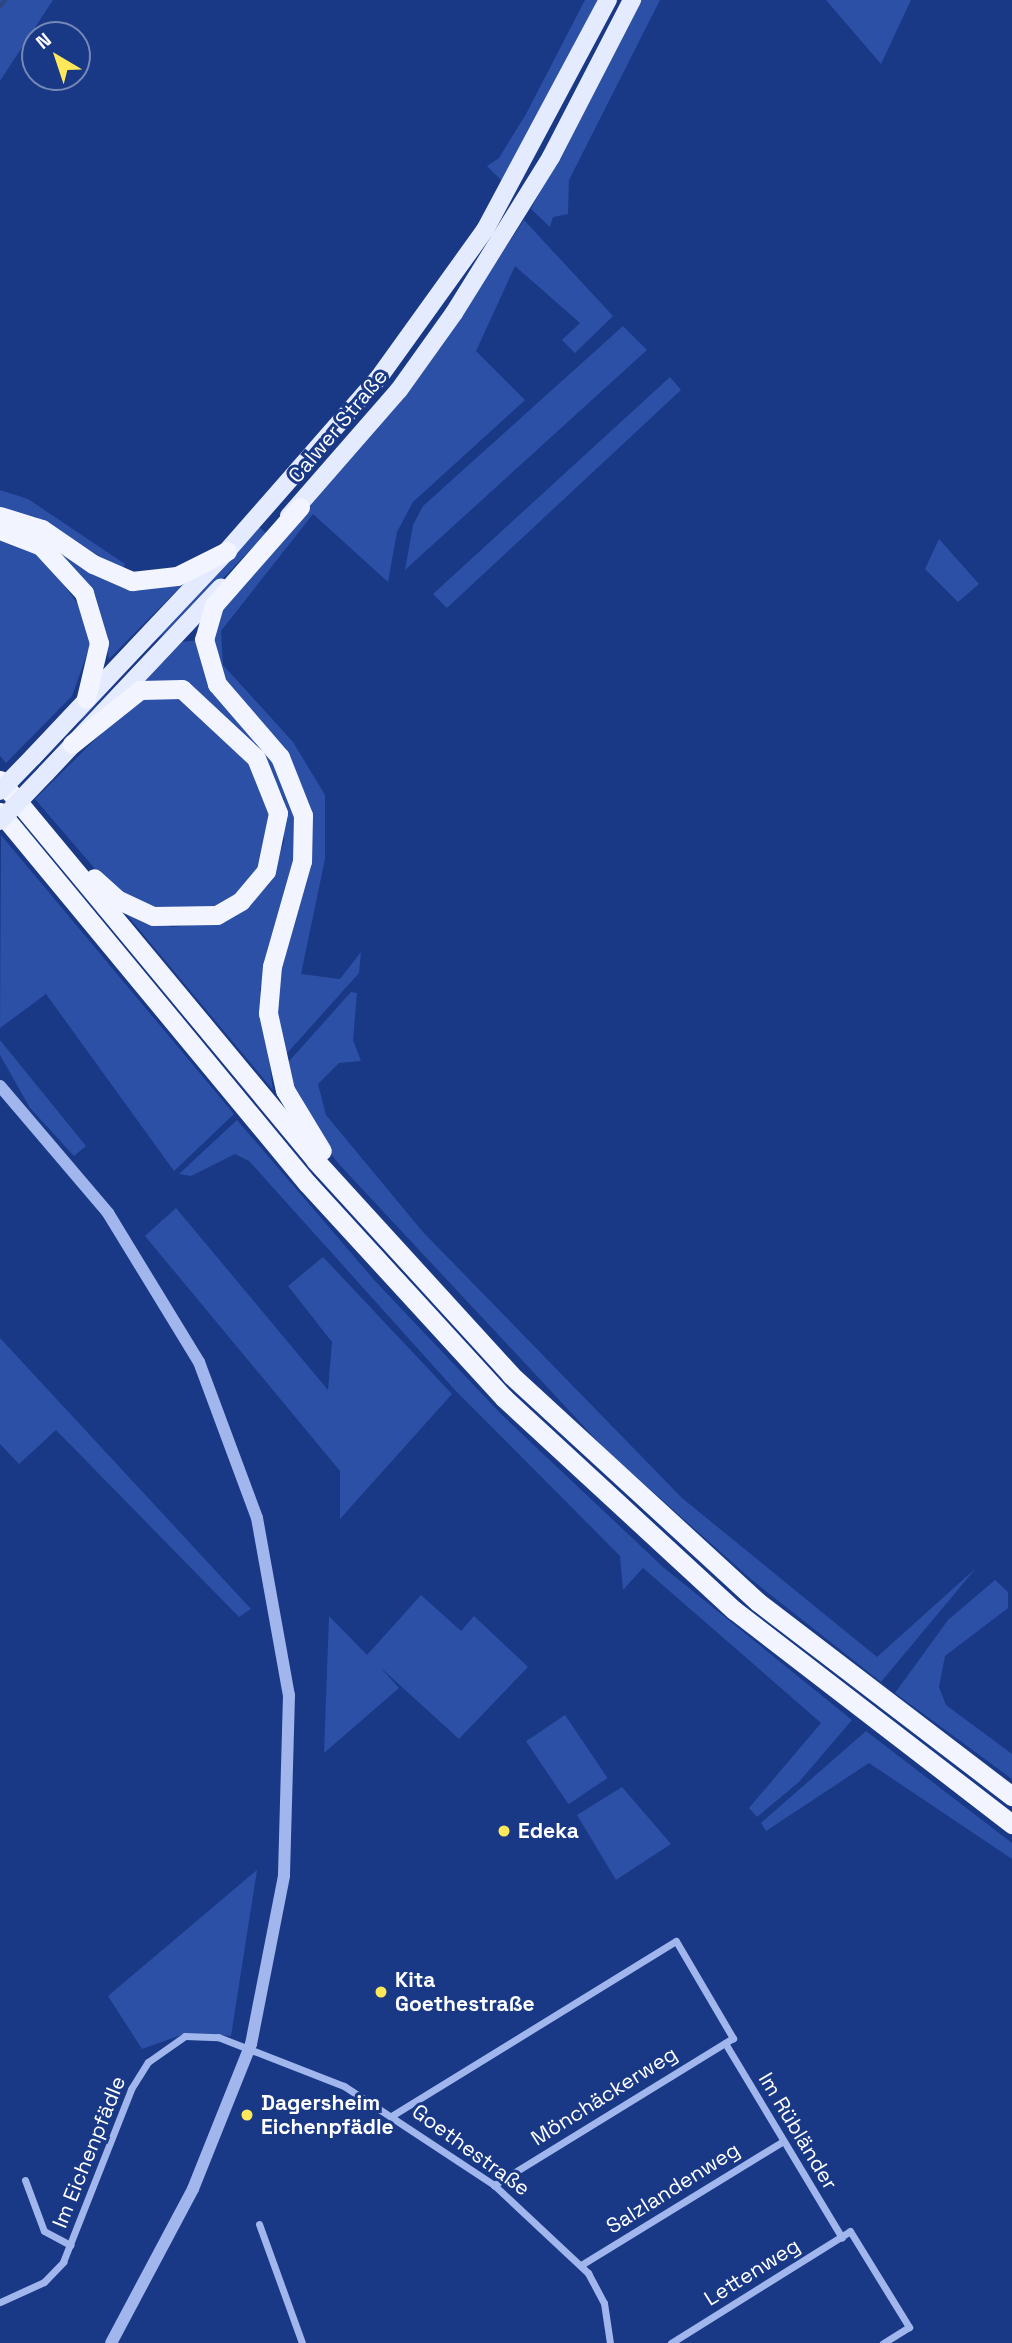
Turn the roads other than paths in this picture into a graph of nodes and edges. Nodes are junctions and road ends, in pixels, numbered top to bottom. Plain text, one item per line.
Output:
1 (608, 0) edge
2 (632, 0) edge
3 (300, 508) junction
4 (0, 516) edge
5 (0, 530) edge
6 (227, 551) junction
7 (86, 698) junction
8 (72, 744) junction
9 (0, 780) edge
10 (0, 791) edge
11 (0, 812) edge
12 (0, 823) edge
13 (26, 844) junction
14 (58, 849) junction
15 (0, 1086) edge
16 (0, 1094) edge
17 (12, 1103) junction
18 (350, 1200) junction
19 (1012, 1796) edge
20 (1012, 1824) edge
21 (725, 2043) junction
22 (251, 2044) junction
23 (393, 2115) junction
24 (783, 2141) junction
25 (25, 2180) dead end
26 (494, 2185) junction
27 (259, 2224) dead end
28 (842, 2238) junction
29 (70, 2245) junction
30 (581, 2265) junction
31 (0, 2302) edge
32 (111, 2343) edge
33 (302, 2343) edge
34 (610, 2343) edge
35 (671, 2343) edge
36 (883, 2343) edge

1 - 6 main road, Calwer Straße
2 - 3 main road, Calwer Straße
3 - 8 main road, Calwer Straße
3 - 18 highway
4 - 6 highway
5 - 7 highway
6 - 7 main road, Calwer Straße
7 - 10 main road, Calwer Straße, bridge
8 - 12 main road, Calwer Straße, bridge
8 - 14 highway
9 - 14 highway
11 - 13 highway
12 - 13 highway
13 - 20 highway
14 - 18 highway
15 - 17 street
16 - 17 street
17 - 22 street
18 - 19 highway
21 - 23 street, Mönchäckerweg
21 - 24 street, Im Rübländer
21 - 26 street, Mönchäckerweg
22 - 23 street, Goethestraße
22 - 29 street, Im Eichenpfädle
22 - 32 street
23 - 26 street, Goethestraße
24 - 28 street, Im Rübländer
24 - 30 street, Salzlandenweg
25 - 29 street, Im Eichenpfädle
26 - 30 street, Goethestraße
27 - 33 street
28 - 35 street, Lettenweg
28 - 36 street, Lettenweg
29 - 31 street, Im Eichenpfädle
30 - 34 street, Goethestraße

